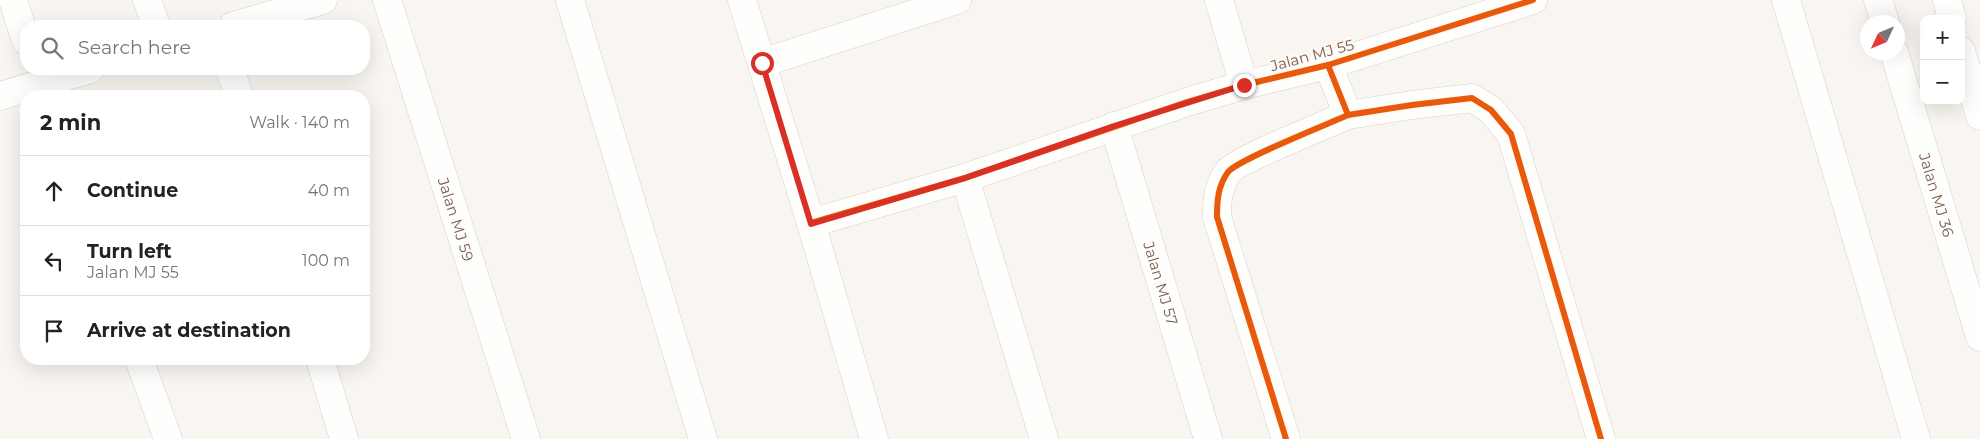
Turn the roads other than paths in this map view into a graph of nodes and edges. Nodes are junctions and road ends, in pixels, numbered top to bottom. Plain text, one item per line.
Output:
1 (13, 0) edge
2 (147, 0) edge
3 (388, 0) edge
4 (570, 0) edge
5 (742, 0) edge
6 (957, 0) edge
7 (1220, 0) edge
8 (1533, 0) edge
9 (1786, 0) edge
10 (1878, 0) edge
11 (1946, 0) edge
12 (309, 2) edge
13 (1883, 15) edge
14 (1951, 15) edge
15 (154, 20) edge
16 (252, 20) edge
17 (20, 22) edge
18 (1896, 60) edge
19 (1964, 60) edge
20 (762, 63) junction
21 (1328, 65) junction
22 (69, 75) edge
23 (232, 75) edge
24 (40, 83) edge
25 (1244, 85) junction
26 (237, 90) edge
27 (0, 96) edge
28 (1348, 116) junction
29 (1980, 116) edge
30 (1114, 126) junction
31 (965, 178) junction
32 (811, 224) junction
33 (1980, 337) edge
34 (141, 365) edge
35 (322, 365) edge
36 (168, 439) edge
37 (344, 439) edge
38 (526, 439) edge
39 (703, 439) edge
40 (874, 439) edge
41 (1044, 439) edge
42 (1208, 439) edge
43 (1286, 439) edge
44 (1601, 439) edge
45 (1916, 439) edge

1 - 17 street
2 - 15 street
3 - 38 street, Jalan MJ 59
4 - 39 street
5 - 20 street
6 - 20 street
7 - 25 street
8 - 21 street, Jalan MJ 55
9 - 45 street
10 - 13 street
11 - 14 street
12 - 16 street
18 - 33 street, Jalan MJ 36
19 - 29 street
20 - 32 street
21 - 25 street, Jalan MJ 55
21 - 28 street
22 - 24 street
23 - 26 street
24 - 27 street
25 - 30 street, Jalan MJ 55
28 - 43 street
28 - 44 street
30 - 31 street, Jalan MJ 55
30 - 42 street, Jalan MJ 57
31 - 32 street, Jalan MJ 55
31 - 41 street
32 - 40 street
34 - 36 street
35 - 37 street

